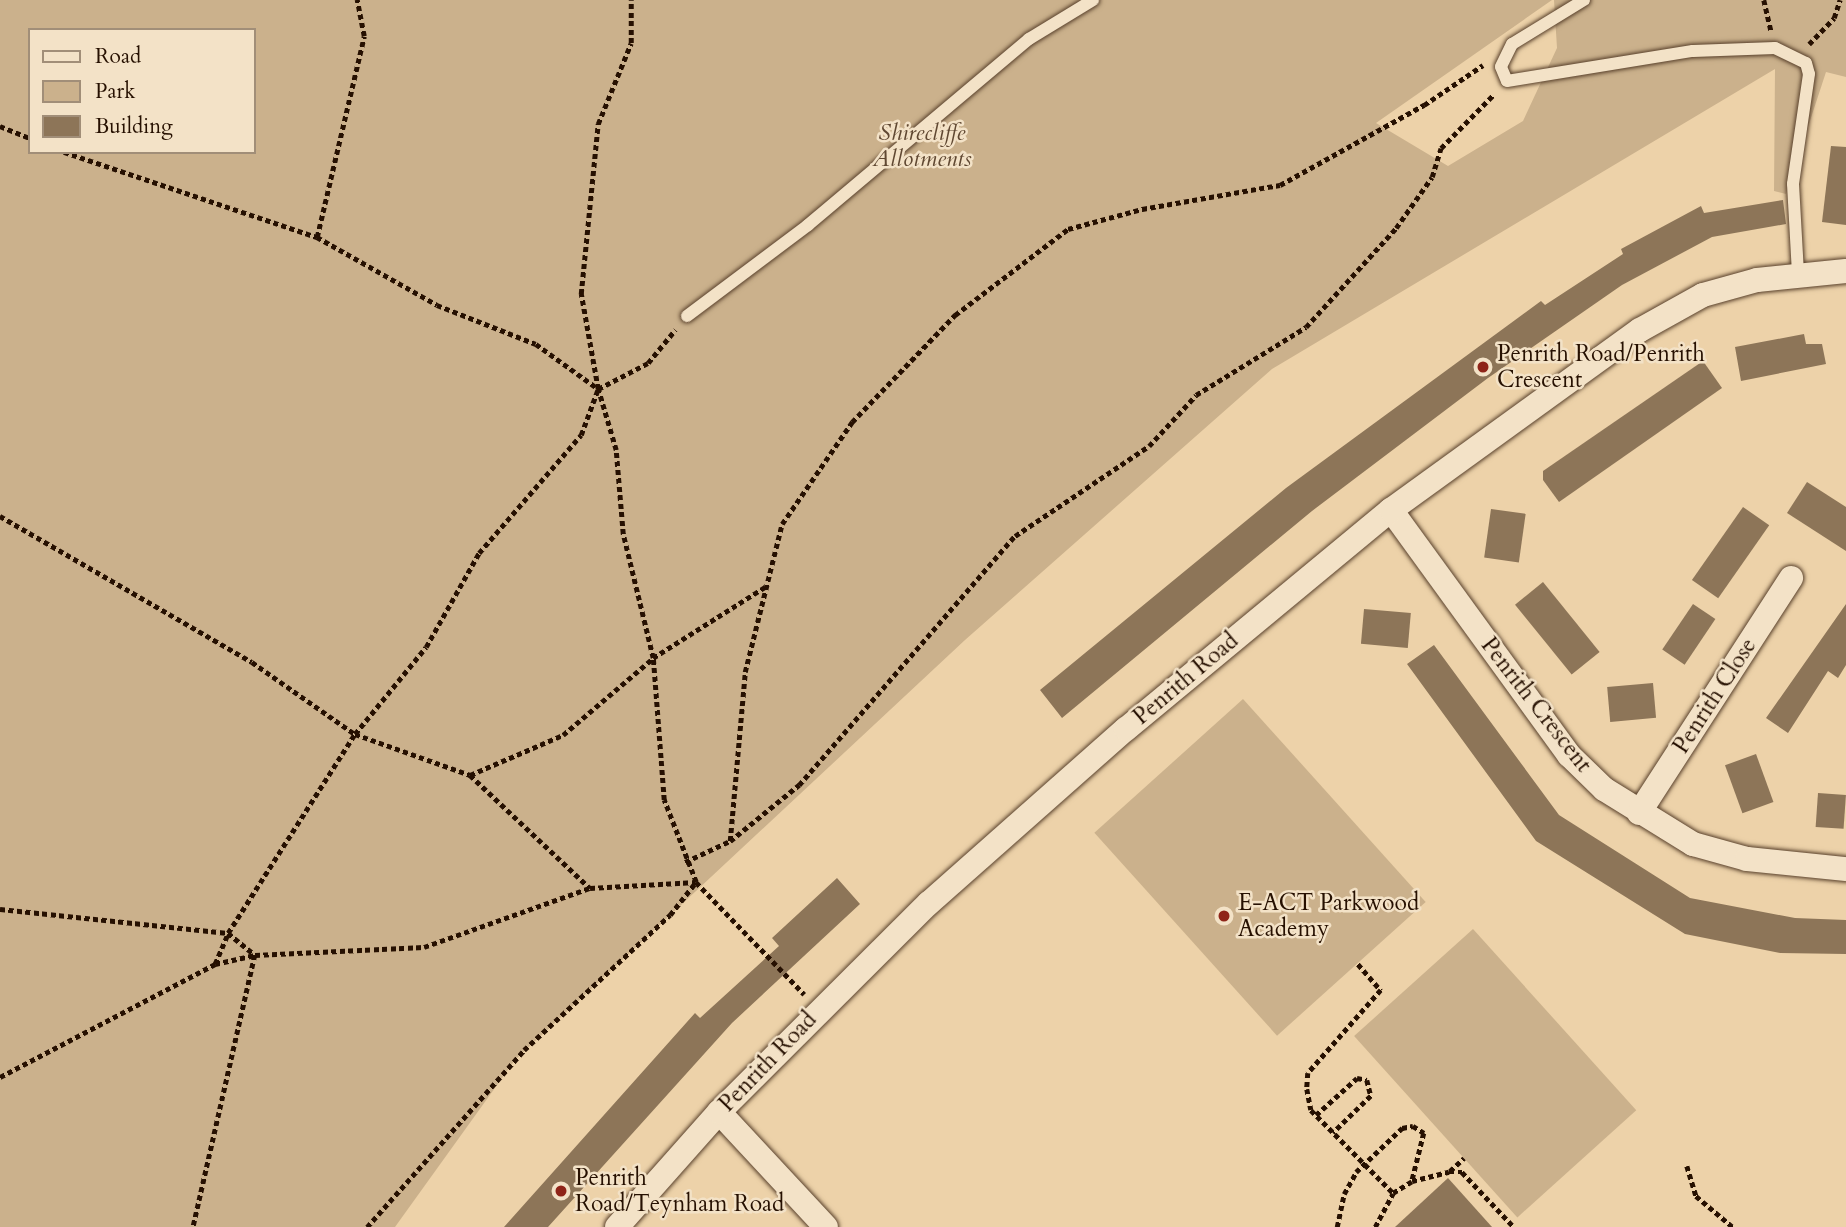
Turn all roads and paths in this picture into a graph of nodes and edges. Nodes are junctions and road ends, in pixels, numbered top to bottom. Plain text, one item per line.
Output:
1 (357, 0) edge
2 (631, 0) edge
3 (1093, 0) edge
4 (1584, 0) edge
5 (1764, 0) edge
6 (1840, 0) edge
7 (1512, 44) junction
8 (1775, 48) junction
9 (1797, 56) junction
10 (1507, 81) junction
11 (0, 126) edge
12 (28, 137) edge
13 (70, 154) edge
14 (317, 237) junction
15 (1846, 271) edge
16 (1798, 274) junction
17 (687, 316) joint
18 (598, 388) junction
19 (1391, 510) junction
20 (0, 516) edge
21 (1791, 578) dead end
22 (766, 586) junction
23 (653, 658) junction
24 (355, 734) junction
25 (470, 775) junction
26 (1639, 813) junction
27 (730, 841) junction
28 (685, 862) junction
29 (1846, 869) edge
30 (696, 882) junction
31 (590, 888) junction
32 (0, 909) edge
33 (228, 933) junction
34 (255, 955) junction
35 (215, 964) junction
36 (1358, 964) dead end
37 (819, 1009) junction
38 (0, 1077) edge
39 (719, 1112) junction
40 (1316, 1115) junction
41 (1333, 1133) junction
42 (1464, 1158) dead end
43 (1364, 1165) junction
44 (1687, 1166) dead end
45 (1449, 1172) junction
46 (1412, 1181) junction
47 (1393, 1194) junction
48 (193, 1227) edge
49 (367, 1227) edge
50 (617, 1227) edge
51 (826, 1227) edge
52 (1337, 1227) edge
53 (1375, 1227) edge
54 (1514, 1227) edge
55 (1733, 1227) edge

1 - 14 path
2 - 18 path
3 - 17 lane
4 - 7 lane
5 - 8 path
6 - 9 path
7 - 10 lane
7 - 22 path
8 - 9 lane
8 - 10 lane
9 - 16 lane
10 - 27 path
11 - 12 path
13 - 14 path
14 - 18 path
15 - 16 street, Penrith Road
16 - 19 street, Penrith Road
17 - 18 path
18 - 23 path
18 - 24 path
19 - 26 street, Penrith Crescent
19 - 37 street, Penrith Road
20 - 24 path
21 - 26 street, Penrith Close
22 - 23 path
22 - 27 path
23 - 25 path
23 - 28 path
24 - 25 path
24 - 33 path
25 - 31 path
26 - 29 street, Penrith Crescent
27 - 28 path
28 - 30 path
30 - 31 path
30 - 37 path
30 - 49 path
31 - 34 path
32 - 33 path
33 - 34 path
33 - 35 path
34 - 35 path
34 - 48 path
35 - 38 path
36 - 40 path
37 - 39 street, Penrith Road
39 - 50 street, Penrith Road
39 - 51 street
40 - 41 path
40 - 41 path
41 - 43 path
42 - 45 path
43 - 46 path
43 - 47 path
43 - 52 path
44 - 55 path
45 - 46 path
45 - 54 path
46 - 47 path
47 - 53 path

